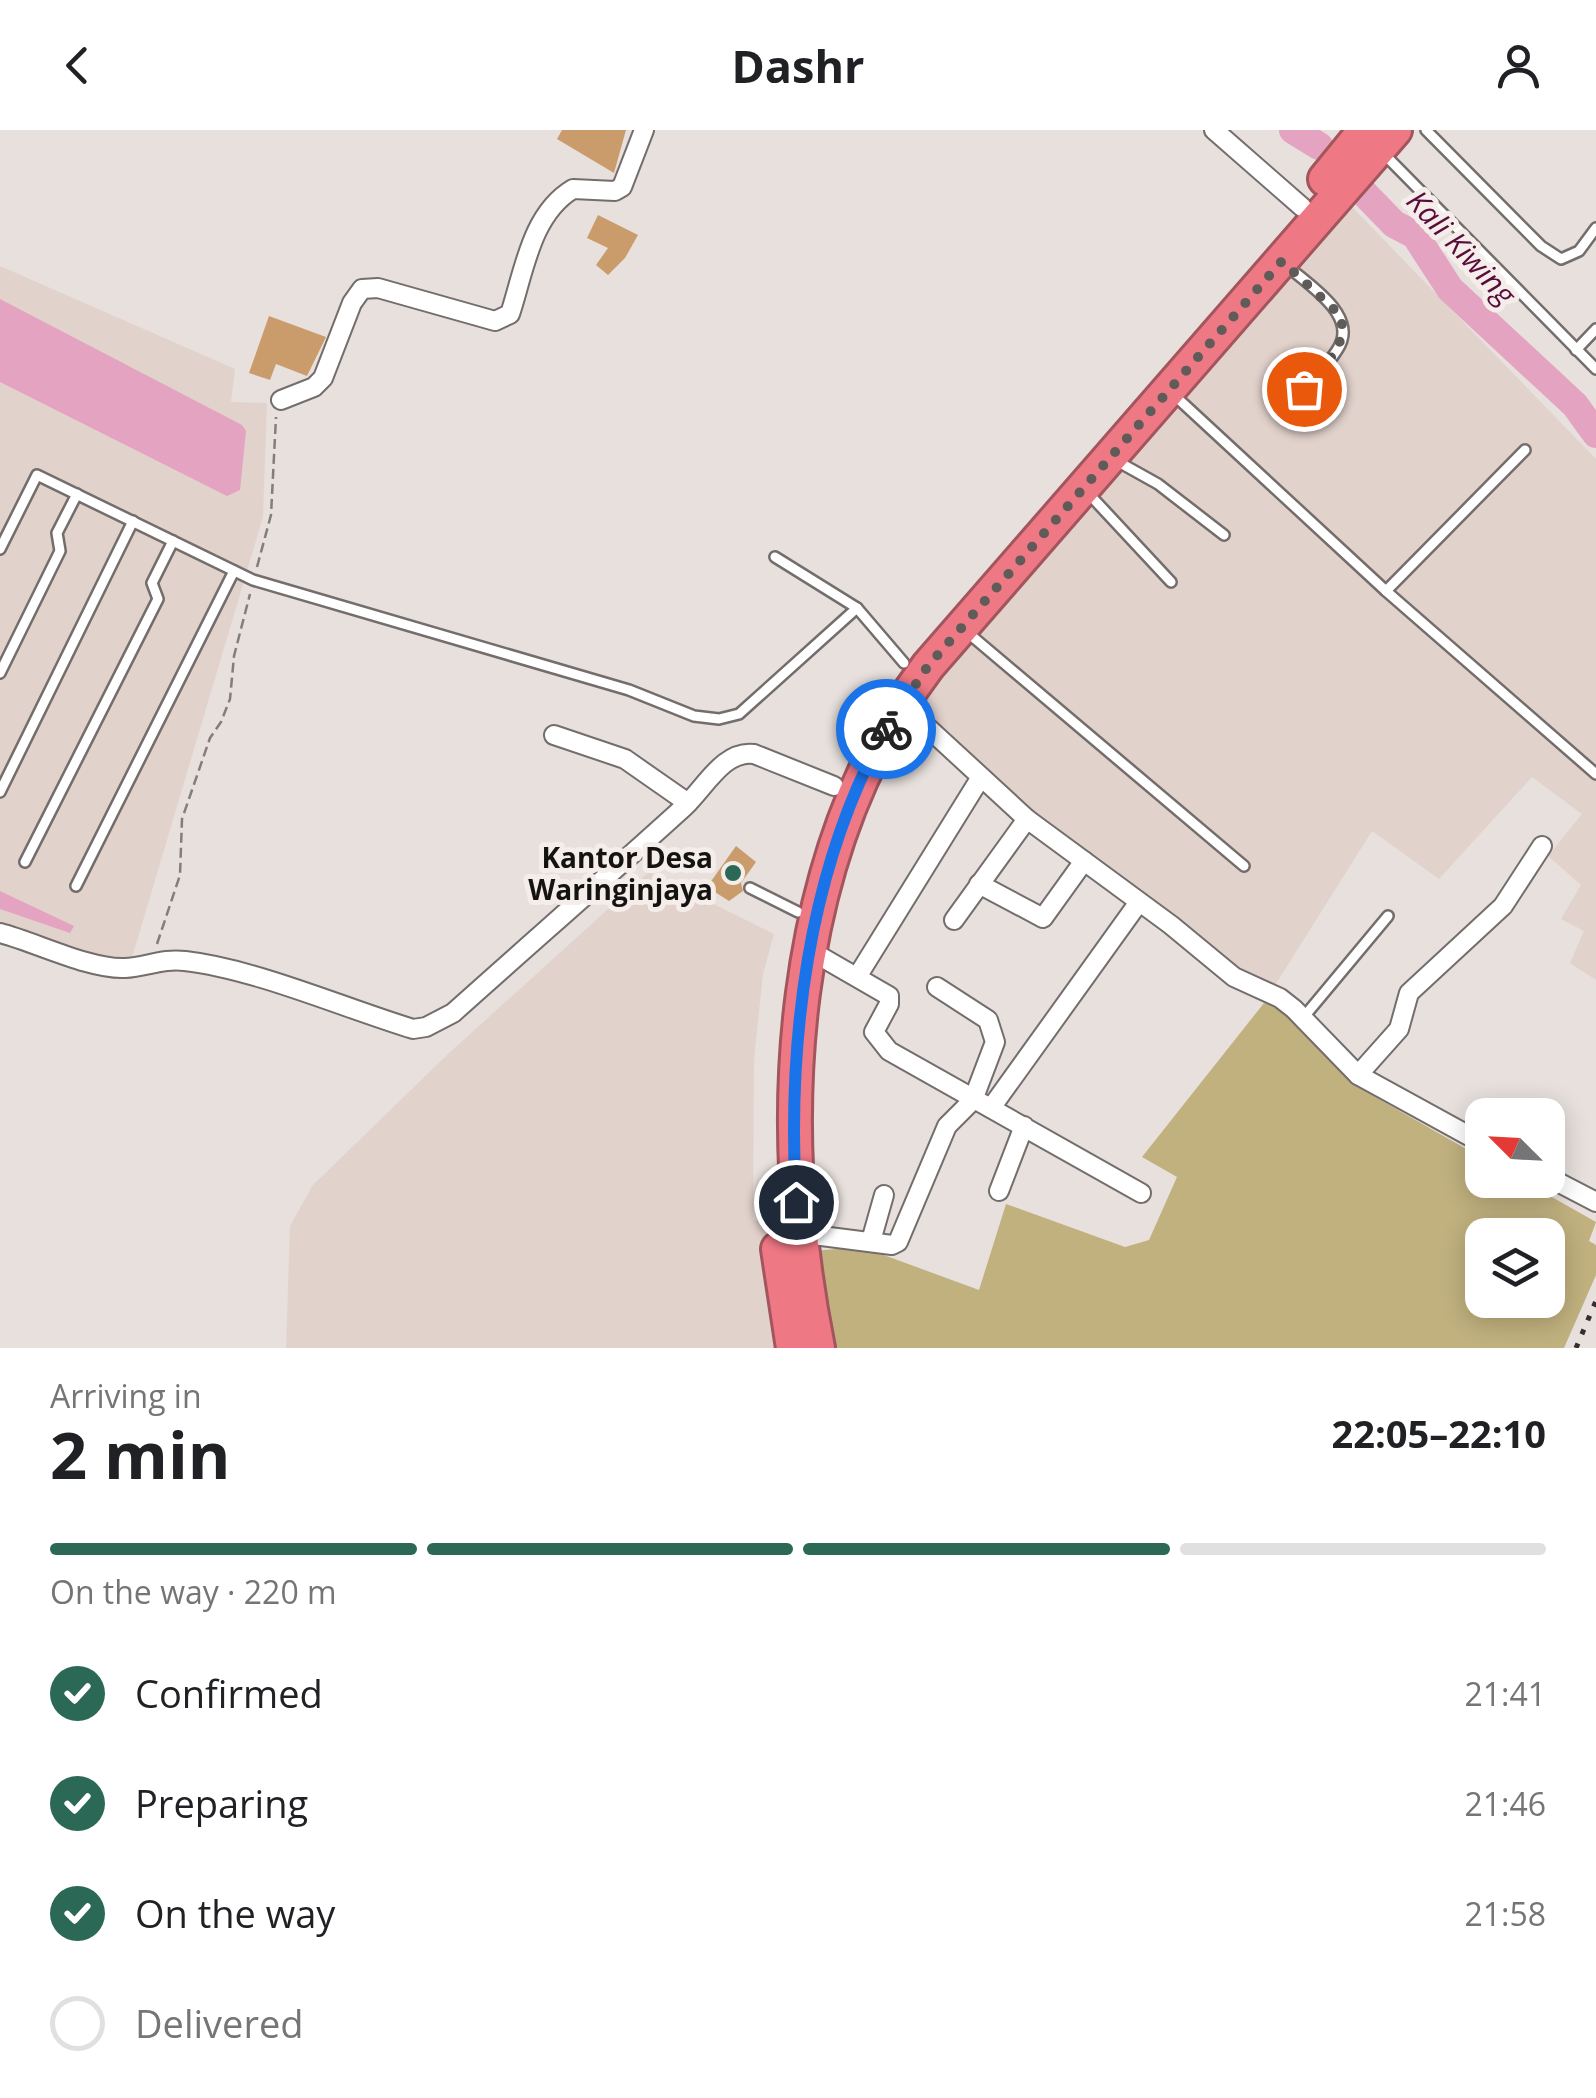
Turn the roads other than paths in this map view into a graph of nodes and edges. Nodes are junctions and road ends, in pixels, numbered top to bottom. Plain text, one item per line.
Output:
1 (644, 130) edge
2 (1214, 130) edge
3 (1426, 130) edge
4 (1380, 136) edge
5 (1302, 208) junction
6 (1596, 228) edge
7 (1282, 261) junction
8 (1596, 329) edge
9 (1576, 350) junction
10 (1596, 369) edge
11 (1162, 383) junction
12 (1304, 389) dead end
13 (281, 400) road end
14 (1525, 450) dead end
15 (1110, 458) junction
16 (1083, 488) junction
17 (77, 494) junction
18 (133, 522) junction
19 (1224, 536) dead end
20 (173, 541) junction
21 (0, 549) edge
22 (774, 557) dead end
23 (234, 571) junction
24 (1171, 582) dead end
25 (1386, 591) junction
26 (857, 608) junction
27 (961, 627) junction
28 (904, 663) junction
29 (0, 673) edge
30 (900, 703) junction
31 (554, 735) dead end
32 (1596, 774) edge
33 (981, 777) junction
34 (834, 786) junction
35 (0, 792) edge
36 (688, 803) junction
37 (1027, 819) junction
38 (1542, 846) dead end
39 (1084, 861) junction
40 (25, 862) dead end
41 (1244, 866) dead end
42 (979, 884) junction
43 (76, 886) dead end
44 (750, 888) dead end
45 (1139, 902) junction
46 (798, 912) junction
47 (1388, 916) dead end
48 (954, 920) dead end
49 (0, 933) edge
50 (811, 952) junction
51 (858, 977) junction
52 (937, 987) dead end
53 (1303, 1018) junction
54 (1358, 1075) junction
55 (973, 1100) junction
56 (992, 1108) junction
57 (1024, 1126) junction
58 (1465, 1134) edge
59 (1565, 1186) edge
60 (998, 1191) dead end
61 (1141, 1193) dead end
62 (884, 1195) dead end
63 (1596, 1202) edge
64 (798, 1233) junction
65 (871, 1241) junction
66 (806, 1347) edge

1 - 13 street
2 - 5 street
3 - 6 lane
4 - 5 highway
4 - 7 highway
4 - 9 lane
5 - 11 highway
7 - 11 highway
7 - 12 lane
8 - 9 lane
9 - 10 lane
11 - 15 highway
11 - 25 lane
11 - 28 highway
14 - 25 lane
15 - 16 highway
15 - 19 lane
16 - 24 lane
16 - 27 highway
17 - 18 lane
17 - 21 lane
17 - 29 lane
18 - 20 lane
18 - 35 lane
20 - 23 lane
20 - 40 lane
22 - 26 lane
23 - 26 lane
23 - 43 lane
25 - 32 lane
26 - 28 lane
27 - 30 highway
27 - 41 lane
28 - 34 highway
30 - 33 street
30 - 50 highway
31 - 36 street
33 - 37 street
33 - 51 street
34 - 36 street
34 - 46 highway
36 - 49 street
37 - 39 street
37 - 42 street
38 - 54 street
39 - 42 street
39 - 45 street
42 - 48 street
44 - 46 lane
45 - 53 street
45 - 56 street
46 - 66 highway
47 - 53 lane
50 - 51 street
50 - 64 highway
51 - 55 street
52 - 55 street
53 - 54 street
54 - 58 street
55 - 56 street
55 - 65 street
56 - 57 street
57 - 60 street
57 - 61 street
59 - 63 street
62 - 65 street
64 - 65 street
64 - 66 highway

